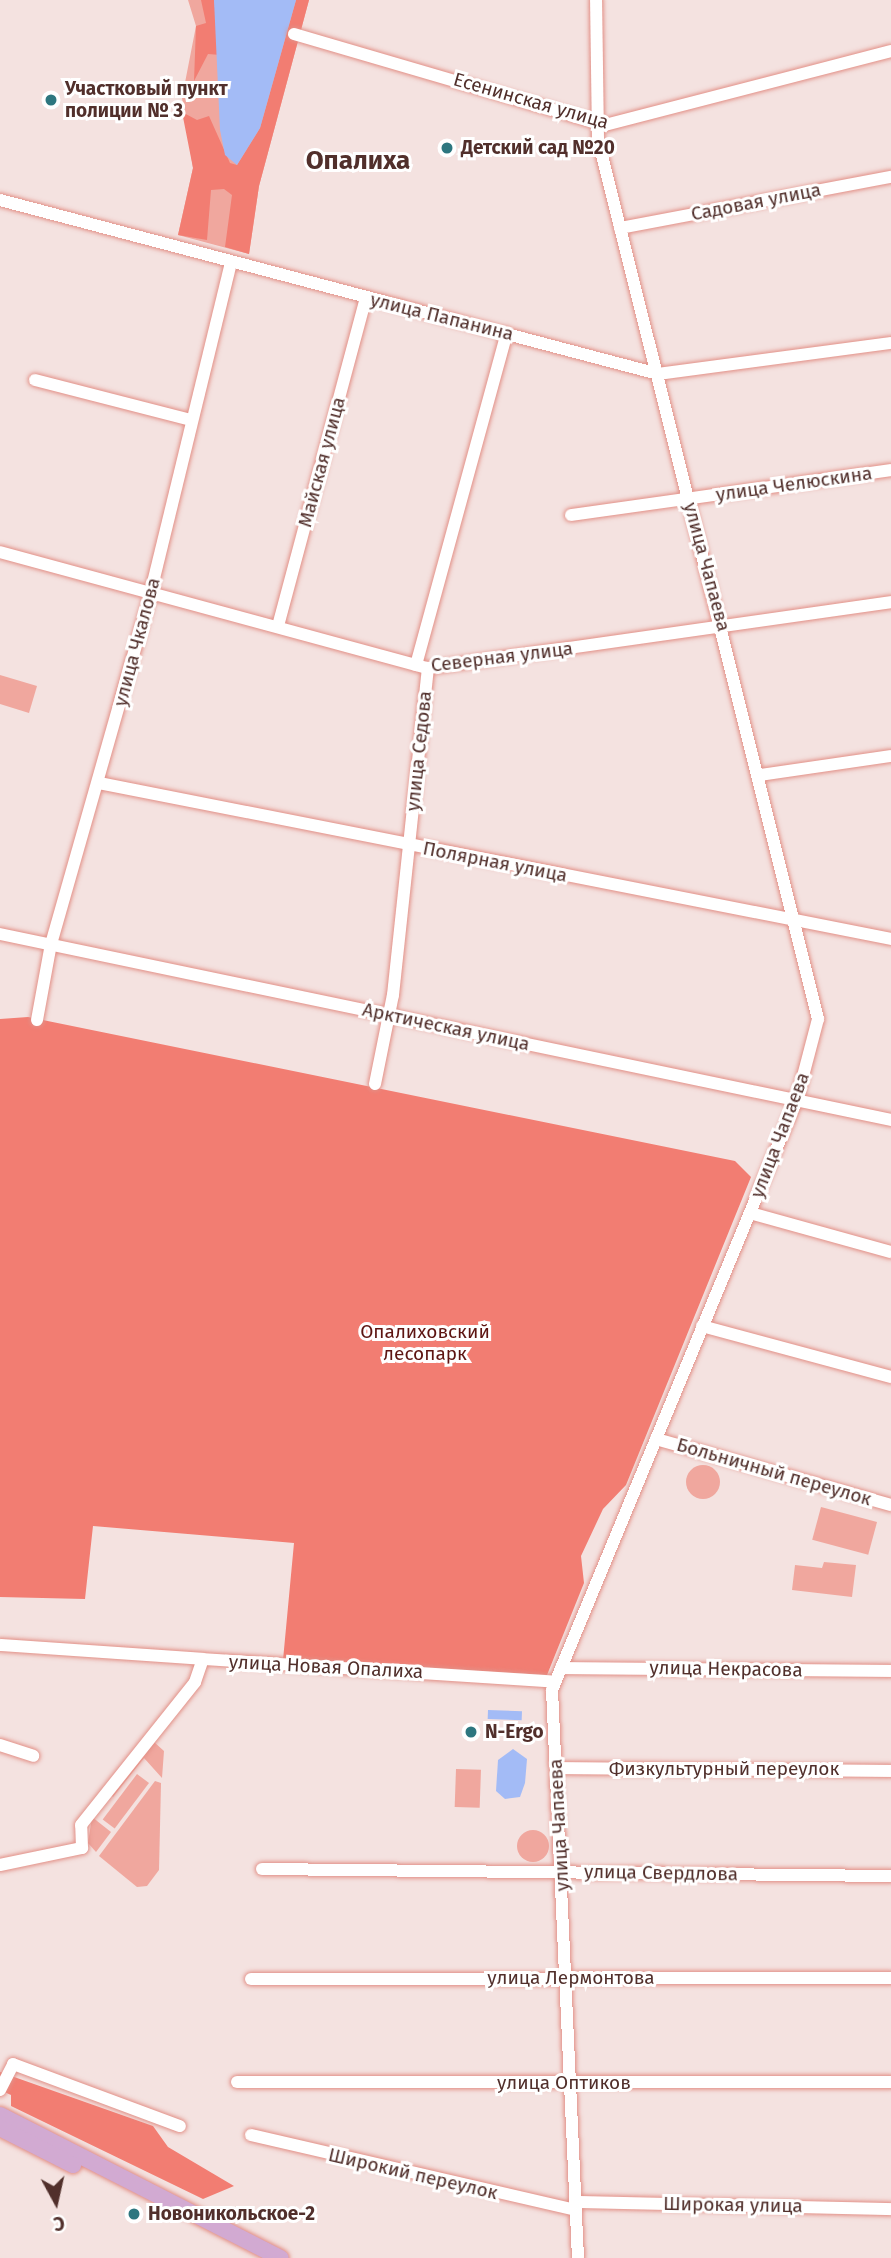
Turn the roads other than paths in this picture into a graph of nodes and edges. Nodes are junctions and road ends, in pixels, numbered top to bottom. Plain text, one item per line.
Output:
1 (596, 0) edge
2 (294, 34) dead end
3 (891, 51) edge
4 (596, 120) junction
5 (891, 177) edge
6 (0, 200) edge
7 (620, 228) junction
8 (231, 262) junction
9 (366, 298) junction
10 (507, 333) junction
11 (891, 343) edge
12 (658, 374) junction
13 (35, 380) dead end
14 (191, 420) junction
15 (891, 470) edge
16 (689, 498) junction
17 (571, 515) dead end
18 (0, 552) edge
19 (151, 591) junction
20 (891, 602) edge
21 (278, 626) junction
22 (723, 626) junction
23 (422, 667) junction
24 (891, 756) edge
25 (760, 775) junction
26 (99, 783) junction
27 (409, 845) junction
28 (796, 919) junction
29 (0, 934) edge
30 (891, 939) edge
31 (51, 944) junction
32 (389, 1015) junction
33 (37, 1020) dead end
34 (375, 1084) dead end
35 (797, 1100) junction
36 (891, 1120) edge
37 (750, 1213) junction
38 (891, 1252) edge
39 (702, 1326) junction
40 (891, 1377) edge
41 (656, 1439) junction
42 (891, 1505) edge
43 (0, 1645) edge
44 (203, 1659) junction
45 (561, 1668) junction
46 (891, 1671) edge
47 (554, 1682) junction
48 (0, 1745) edge
49 (33, 1756) dead end
50 (557, 1768) junction
51 (891, 1771) edge
52 (0, 1866) edge
53 (262, 1869) dead end
54 (561, 1872) junction
55 (891, 1876) edge
56 (566, 1978) junction
57 (891, 1978) edge
58 (251, 1979) dead end
59 (237, 2082) dead end
60 (891, 2082) edge
61 (570, 2083) junction
62 (0, 2090) edge
63 (0, 2115) edge
64 (180, 2126) dead end
65 (0, 2129) edge
66 (251, 2135) dead end
67 (575, 2206) junction
68 (891, 2208) edge
69 (257, 2258) edge
70 (281, 2258) edge
71 (578, 2258) edge

1 - 4 street, улица Чапаева
2 - 4 street, Есенинская улица
3 - 4 street, Есенинская улица
4 - 7 street, улица Чапаева
5 - 7 street, Садовая улица
6 - 8 street, улица Папанина
7 - 12 street, улица Чапаева
8 - 9 street, улица Папанина
8 - 14 street, улица Чкалова
9 - 10 street, улица Папанина
9 - 21 street, Майская улица
10 - 12 street, улица Папанина
10 - 23 street, улица Седова
11 - 12 street, улица Папанина
12 - 16 street, улица Чапаева
13 - 14 street
14 - 19 street, улица Чкалова
15 - 16 street, улица Челюскина
16 - 17 street, улица Челюскина
16 - 22 street, улица Чапаева
18 - 19 street, Северная улица
19 - 21 street, Северная улица
19 - 26 street, улица Чкалова
20 - 22 street, Северная улица
21 - 23 street, Северная улица
22 - 23 street, Северная улица
22 - 25 street, улица Чапаева
23 - 27 street, улица Седова
24 - 25 street
25 - 28 street, улица Чапаева
26 - 27 street, Полярная улица
26 - 31 street, улица Чкалова
27 - 28 street, Полярная улица
27 - 32 street, улица Седова
28 - 30 street, Полярная улица
28 - 35 street, улица Чапаева
29 - 31 street, Арктическая улица
31 - 32 street, Арктическая улица
31 - 33 street, улица Чкалова
32 - 34 street, улица Седова
32 - 35 street, Арктическая улица
35 - 36 street, Арктическая улица
35 - 37 street, улица Чапаева
37 - 38 street
37 - 39 street, улица Чапаева
39 - 40 street
39 - 41 street, улица Чапаева
41 - 42 street, Больничный переулок
41 - 45 street, улица Чапаева
43 - 44 street
44 - 47 street, улица Новая Опалиха
44 - 52 street, улица Новая Опалиха
45 - 46 street, улица Некрасова
45 - 47 street, улица Чапаева
47 - 50 street, улица Чапаева
48 - 49 street
50 - 51 street, Физкультурный переулок
50 - 54 street, улица Чапаева
53 - 54 street, улица Свердлова
54 - 55 street, улица Свердлова
54 - 56 street, улица Чапаева
56 - 57 street, улица Лермонтова
56 - 58 street, улица Лермонтова
56 - 61 street, улица Чапаева
59 - 61 street, улица Оптиков
60 - 61 street, улица Оптиков
61 - 67 street, улица Чапаева
62 - 64 street
63 - 70 main road
65 - 69 main road
66 - 67 street, Широкий переулок
67 - 68 street, Широкая улица
67 - 71 street, улица Чапаева

